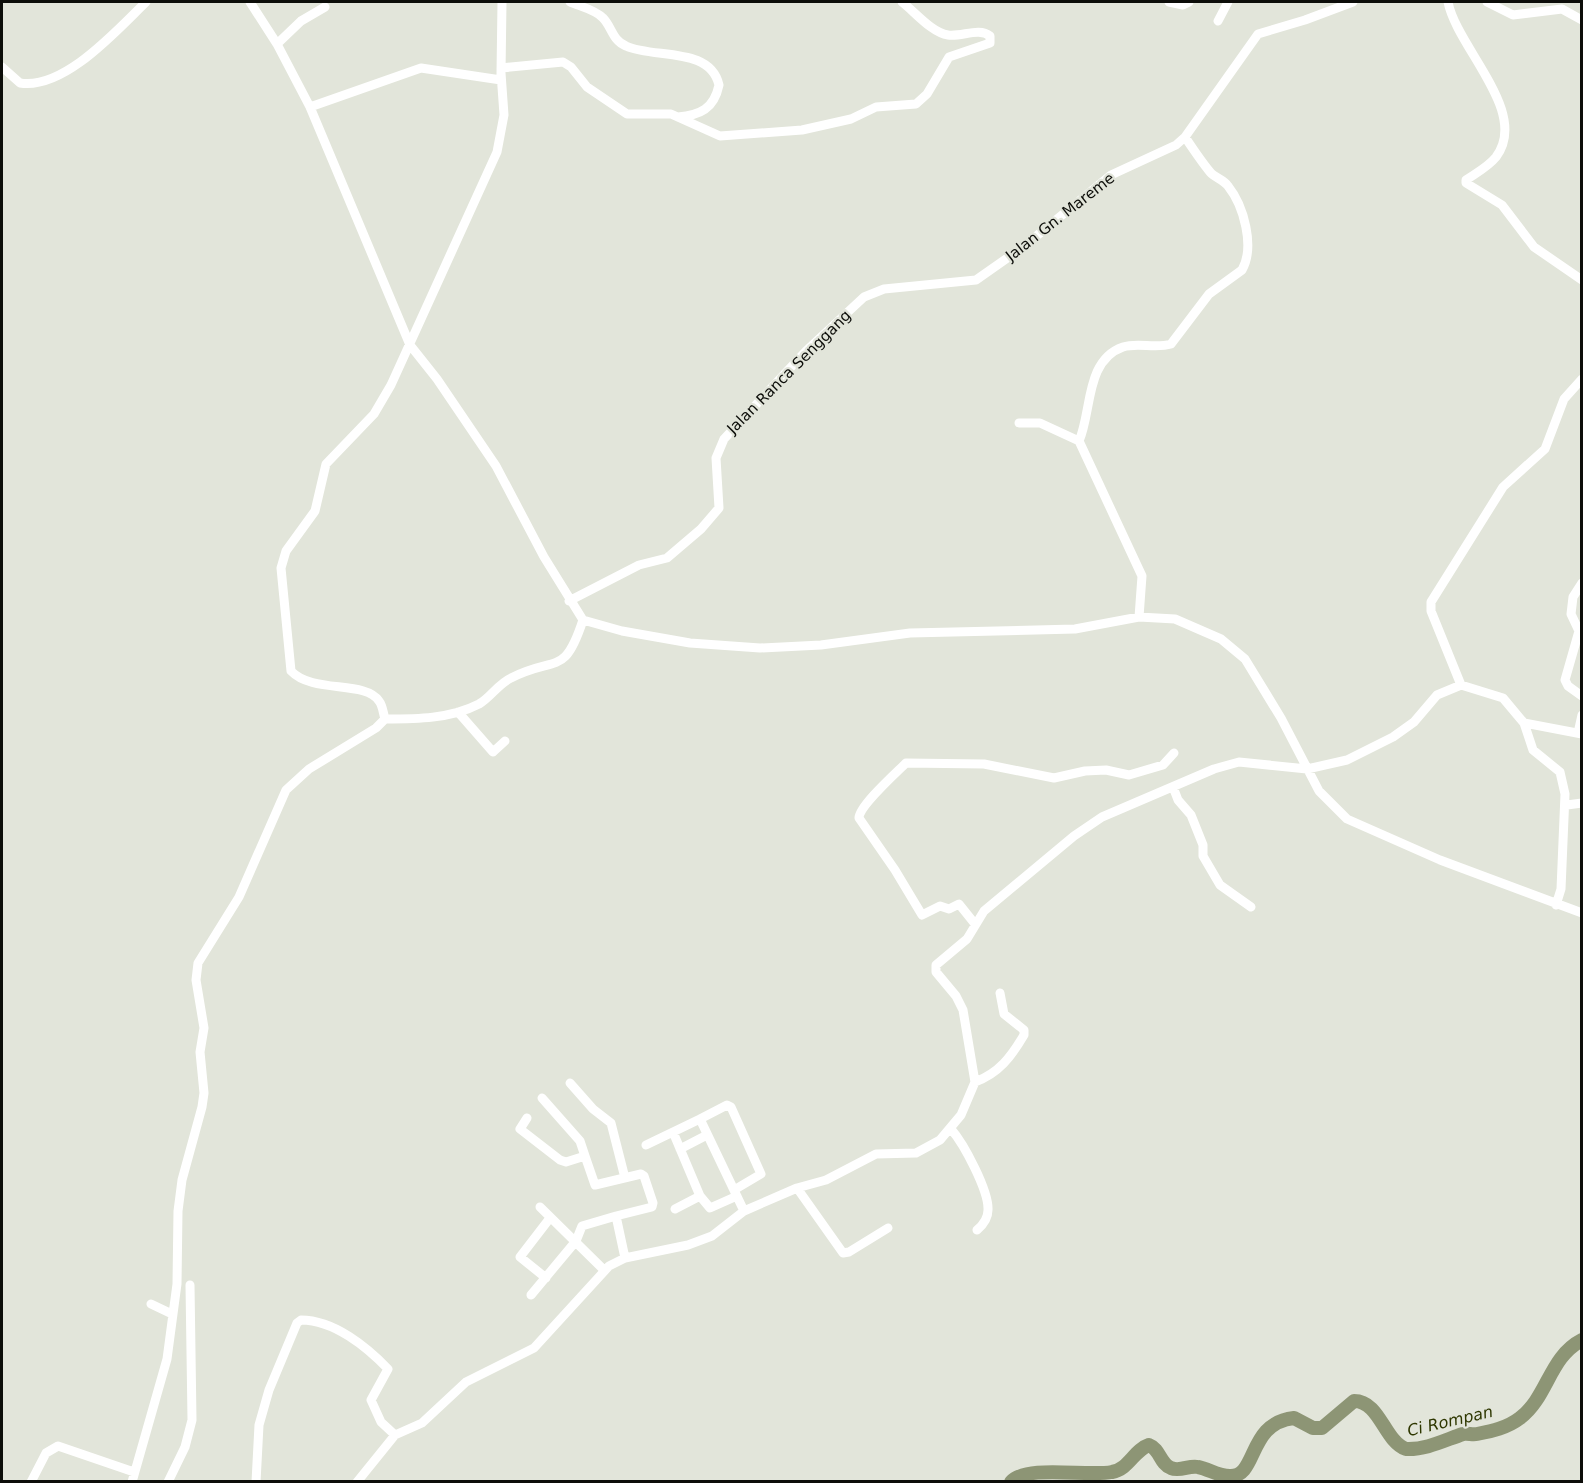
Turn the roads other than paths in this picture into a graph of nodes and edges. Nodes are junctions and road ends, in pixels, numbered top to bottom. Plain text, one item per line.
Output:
1 (146, 2) edge
2 (250, 2) edge
3 (502, 2) edge
4 (570, 2) edge
5 (902, 2) edge
6 (1168, 2) edge
7 (1189, 2) edge
8 (1228, 2) edge
9 (1233, 2) edge
10 (1353, 2) edge
11 (1448, 2) edge
12 (1487, 2) edge
13 (325, 7) dead end
14 (1581, 20) edge
15 (1218, 21) dead end
16 (277, 44) junction
17 (2, 67) edge
18 (501, 68) junction
19 (501, 80) junction
20 (310, 106) junction
21 (677, 117) junction
22 (1185, 137) junction
23 (1581, 280) edge
24 (884, 289) joint
25 (410, 345) junction
26 (1581, 379) edge
27 (1018, 423) dead end
28 (1079, 441) junction
29 (1581, 583) edge
30 (569, 601) junction
31 (1139, 617) junction
32 (583, 620) junction
33 (1461, 685) junction
34 (1581, 696) edge
35 (458, 712) junction
36 (1581, 715) edge
37 (385, 719) junction
38 (1524, 723) junction
39 (1580, 734) edge
40 (505, 741) dead end
41 (1174, 753) dead end
42 (1307, 769) junction
43 (1173, 787) junction
44 (1581, 803) edge
45 (1567, 805) junction
46 (1559, 896) junction
47 (1251, 907) dead end
48 (1581, 914) edge
49 (975, 924) junction
50 (1000, 993) dead end
51 (975, 1082) junction
52 (570, 1083) dead end
53 (542, 1098) dead end
54 (527, 1118) dead end
55 (700, 1119) junction
56 (951, 1129) junction
57 (673, 1132) junction
58 (707, 1135) junction
59 (646, 1145) dead end
60 (680, 1149) junction
61 (585, 1156) junction
62 (625, 1178) junction
63 (797, 1188) junction
64 (735, 1193) junction
65 (700, 1196) junction
66 (540, 1207) dead end
67 (675, 1209) dead end
68 (744, 1211) junction
69 (616, 1216) junction
70 (550, 1218) junction
71 (888, 1228) dead end
72 (977, 1230) dead end
73 (576, 1240) junction
74 (625, 1258) junction
75 (604, 1270) junction
76 (546, 1278) junction
77 (190, 1285) dead end
78 (531, 1295) dead end
79 (151, 1304) dead end
80 (172, 1314) junction
81 (395, 1435) junction
82 (133, 1477) edge
83 (31, 1482) edge
84 (168, 1482) edge
85 (256, 1482) edge
86 (357, 1482) edge

1 - 17 street
2 - 16 street
3 - 18 street
4 - 21 street
5 - 21 street
6 - 7 street
8 - 9 street
8 - 15 street
10 - 22 street, Jalan Gn. Mareme
11 - 23 street
12 - 14 street
13 - 16 street
16 - 20 street
18 - 19 street
18 - 21 street
19 - 20 street
19 - 25 street
20 - 25 street
22 - 24 street, Jalan Gn. Mareme
22 - 28 street
24 - 30 street, Jalan Ranca Senggang
25 - 30 street
25 - 37 street
26 - 33 street
27 - 28 street
28 - 31 street
29 - 34 street
30 - 32 street
31 - 32 street
31 - 42 street
32 - 35 street
33 - 38 street
33 - 42 street
35 - 37 street
35 - 40 street
36 - 39 street
37 - 80 street
38 - 39 street
38 - 45 street
41 - 49 street
42 - 43 street
42 - 46 street
43 - 47 street
43 - 49 street
44 - 45 street
45 - 46 street
46 - 48 street
49 - 51 street
50 - 51 street
51 - 56 street
52 - 62 street
53 - 61 street
54 - 61 street
55 - 57 street
55 - 58 street
55 - 64 street
56 - 63 street
56 - 72 street
57 - 59 street
57 - 60 street
58 - 60 street
58 - 64 street
60 - 65 street
61 - 62 street
62 - 69 street
63 - 68 street
63 - 71 street
64 - 65 street
64 - 68 street
65 - 67 street
66 - 70 street
68 - 74 street
69 - 73 street
69 - 74 street
70 - 73 street
70 - 76 street
73 - 75 street
73 - 76 street
74 - 75 street
75 - 81 street
76 - 78 street
77 - 84 street
79 - 80 street
80 - 82 street
81 - 85 street
81 - 86 street
82 - 83 street

